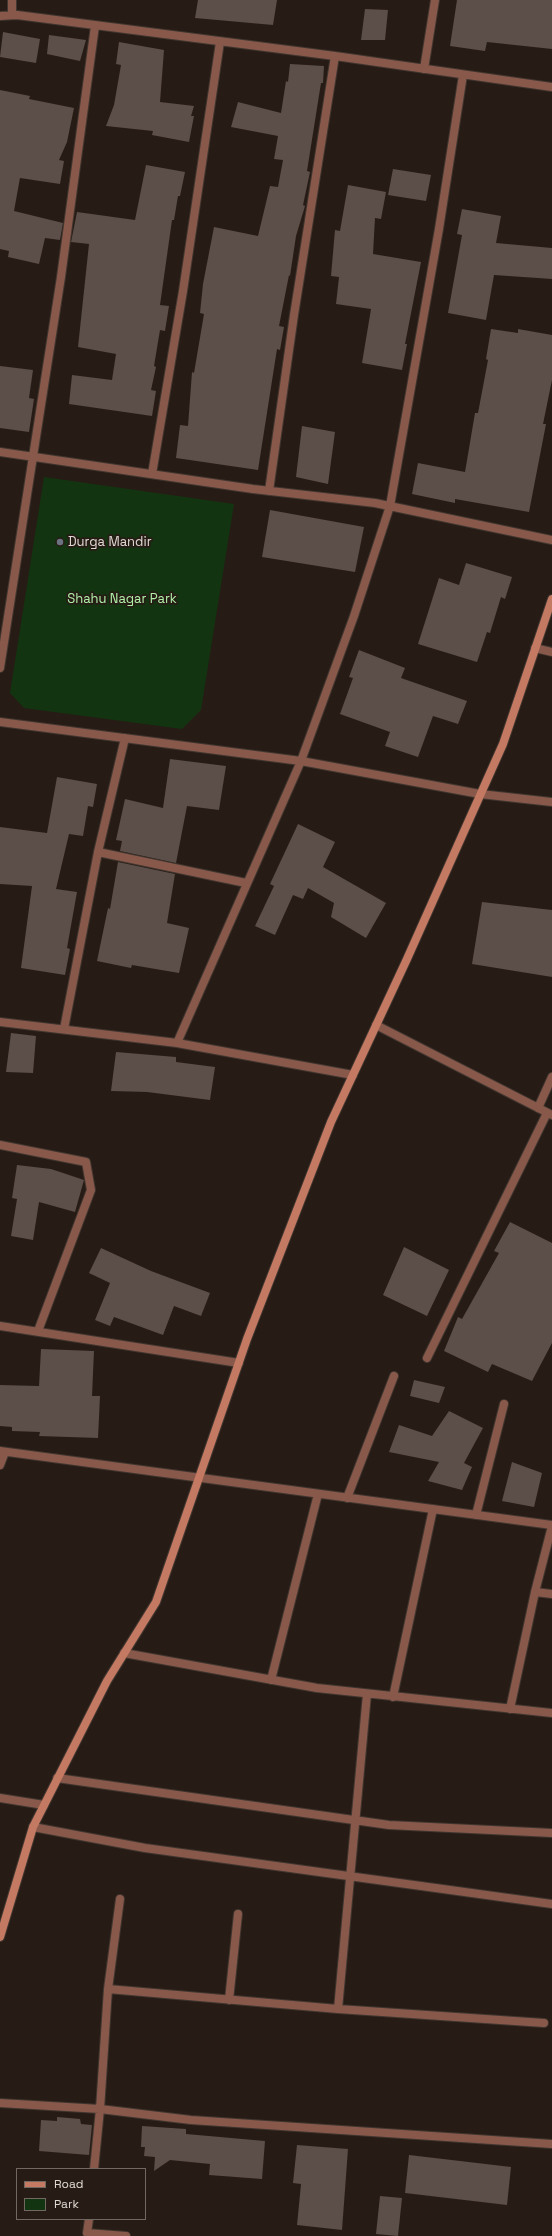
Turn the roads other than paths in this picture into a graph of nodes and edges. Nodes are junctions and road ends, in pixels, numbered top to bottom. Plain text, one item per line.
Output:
1 (12, 0) edge
2 (435, 0) edge
3 (12, 15) junction
4 (0, 16) edge
5 (95, 26) junction
6 (220, 42) junction
7 (336, 56) junction
8 (424, 69) junction
9 (463, 75) junction
10 (552, 87) edge
11 (0, 452) edge
12 (34, 458) junction
13 (152, 474) junction
14 (269, 491) junction
15 (390, 506) junction
16 (552, 540) edge
17 (552, 598) edge
18 (535, 648) junction
19 (552, 652) edge
20 (0, 668) edge
21 (0, 722) edge
22 (125, 738) junction
23 (301, 761) junction
24 (480, 794) junction
25 (552, 802) edge
26 (98, 852) junction
27 (246, 883) junction
28 (0, 1022) edge
29 (376, 1025) junction
30 (64, 1029) junction
31 (177, 1043) junction
32 (353, 1075) junction
33 (552, 1077) edge
34 (538, 1108) junction
35 (549, 1114) edge
36 (0, 1144) edge
37 (0, 1326) edge
38 (38, 1332) junction
39 (427, 1358) dead end
40 (239, 1363) junction
41 (394, 1376) dead end
42 (504, 1404) dead end
43 (2, 1451) edge
44 (0, 1465) edge
45 (199, 1479) junction
46 (318, 1494) junction
47 (347, 1498) junction
48 (433, 1510) junction
49 (476, 1515) junction
50 (552, 1525) edge
51 (535, 1592) junction
52 (552, 1594) edge
53 (124, 1653) junction
54 (271, 1680) junction
55 (367, 1694) junction
56 (393, 1697) junction
57 (510, 1709) junction
58 (552, 1713) edge
59 (58, 1778) junction
60 (0, 1798) edge
61 (44, 1806) junction
62 (356, 1820) junction
63 (32, 1827) junction
64 (552, 1833) edge
65 (350, 1876) junction
66 (120, 1899) dead end
67 (552, 1904) edge
68 (238, 1914) dead end
69 (0, 1937) edge
70 (108, 1989) junction
71 (229, 2000) junction
72 (338, 2009) junction
73 (544, 2023) dead end
74 (0, 2103) edge
75 (100, 2109) junction
76 (552, 2144) edge
77 (94, 2168) edge
78 (89, 2220) edge
79 (87, 2235) edge
80 (126, 2236) edge

1 - 3 street
2 - 8 street
3 - 4 street
3 - 5 street
5 - 6 street
5 - 12 street
6 - 7 street
6 - 13 street
7 - 8 street
7 - 14 street
8 - 9 street
9 - 10 street
9 - 15 street
11 - 12 street
12 - 13 street
12 - 20 street
13 - 14 street
14 - 15 street
15 - 16 street
15 - 23 street
17 - 18 street
18 - 19 street
18 - 24 street
21 - 22 street
22 - 23 street
22 - 26 street
23 - 24 street
23 - 27 street
24 - 25 street
24 - 29 street
26 - 27 street
26 - 30 street
27 - 31 street
28 - 30 street
29 - 32 street
29 - 34 street
30 - 31 street
31 - 32 street
32 - 40 street
33 - 34 street
34 - 35 street
35 - 39 street
36 - 38 street
37 - 38 street
38 - 40 street
40 - 45 street
41 - 47 street
42 - 49 street
43 - 44 street
43 - 45 street
45 - 46 street
45 - 53 street
46 - 47 street
46 - 54 street
47 - 48 street
48 - 49 street
48 - 56 street
49 - 50 street
50 - 51 street
51 - 52 street
51 - 57 street
53 - 54 street
53 - 59 street
54 - 55 street
55 - 56 street
55 - 62 street
56 - 57 street
57 - 58 street
59 - 61 street
59 - 62 street
60 - 61 street
61 - 63 street
62 - 64 street
62 - 65 street
63 - 65 street
63 - 69 street
65 - 67 street
65 - 72 street
66 - 70 street
68 - 71 street
70 - 71 street
70 - 75 street
71 - 72 street
72 - 73 street
74 - 75 street
75 - 76 street
75 - 77 street
78 - 79 street
79 - 80 street

